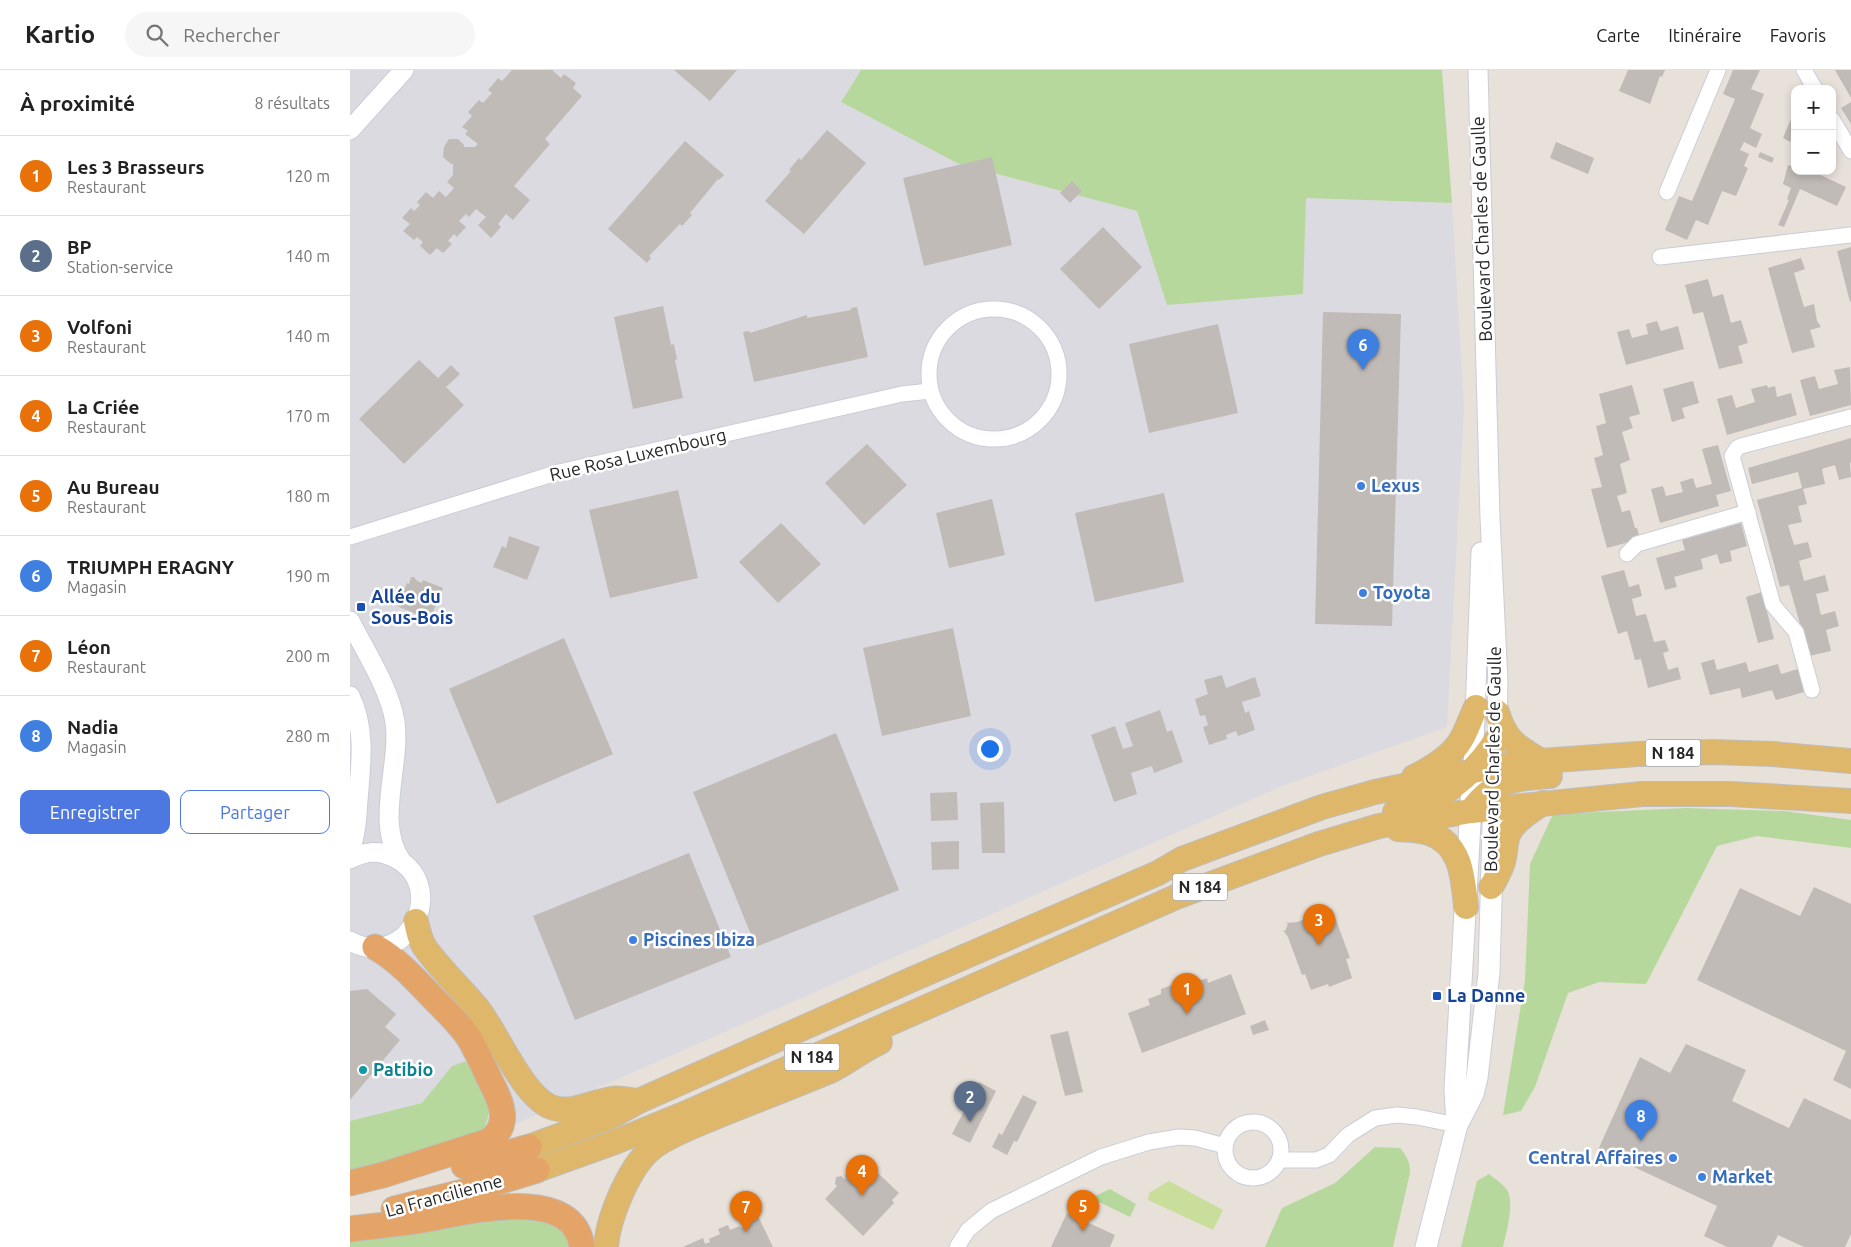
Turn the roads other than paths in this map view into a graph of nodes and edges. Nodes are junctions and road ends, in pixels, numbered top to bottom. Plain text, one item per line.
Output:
1 (404, 70) edge
2 (1478, 70) edge
3 (1718, 70) edge
4 (1804, 70) edge
5 (1813, 85) edge
6 (1836, 125) edge
7 (353, 130) edge
8 (1851, 150) edge
9 (1667, 192) dead end
10 (1851, 235) edge
11 (1660, 257) dead end
12 (930, 390) junction
13 (1851, 416) edge
14 (1748, 512) junction
15 (350, 536) edge
16 (1627, 554) dead end
17 (350, 620) edge
18 (1812, 690) dead end
19 (350, 696) edge
20 (1486, 709) junction
21 (1496, 740) joint
22 (1638, 754) junction
23 (1541, 761) junction
24 (1851, 761) edge
25 (1393, 788) junction
26 (1486, 788) junction
27 (1851, 801) edge
28 (1543, 803) junction
29 (1379, 826) junction
30 (350, 850) edge
31 (350, 859) edge
32 (402, 862) junction
33 (1491, 887) junction
34 (1466, 907) junction
35 (416, 921) junction
36 (358, 944) edge
37 (1029, 960) junction
38 (639, 1102) junction
39 (1457, 1125) junction
40 (1225, 1146) junction
41 (533, 1159) junction
42 (1279, 1160) junction
43 (350, 1183) edge
44 (350, 1192) edge
45 (350, 1220) edge
46 (350, 1229) edge
47 (582, 1247) edge
48 (606, 1247) edge
49 (958, 1247) edge
50 (1426, 1247) edge

1 - 7 street
2 - 20 street, Boulevard Charles de Gaulle
3 - 9 street
4 - 5 street
6 - 8 street
10 - 11 street
12 - 12 street
12 - 15 street, Rue Rosa Luxembourg
13 - 14 street
14 - 16 street
14 - 18 street
17 - 32 street
19 - 30 street
20 - 21 street, Boulevard Charles de Gaulle
20 - 23 main road
20 - 25 main road
20 - 26 street, Boulevard Charles de Gaulle
21 - 26 main road
22 - 23 main road, N 184
22 - 24 main road, N 184
22 - 26 main road
23 - 26 main road, N 184
25 - 26 main road, N 184
25 - 38 main road, N 184
26 - 28 main road, N 184
26 - 29 main road, N 184
26 - 29 main road, N 184
26 - 33 main road, Boulevard Charles de Gaulle
26 - 34 main road, Boulevard Charles de Gaulle
27 - 28 main road, N 184
28 - 33 main road
29 - 34 main road, N 184
29 - 37 main road, N 184
31 - 32 street
32 - 35 street
33 - 39 main road, Boulevard Charles de Gaulle
34 - 39 main road, Boulevard Charles de Gaulle
35 - 36 street
35 - 38 main road
36 - 43 highway
37 - 41 main road, N 184
37 - 48 main road
38 - 41 main road, N 184
39 - 42 street
39 - 50 main road, Boulevard Charles de Gaulle
40 - 42 street
40 - 42 street
40 - 49 street
41 - 44 highway, La Francilienne / N 184
41 - 45 highway, La Francilienne / N 184
46 - 47 highway

